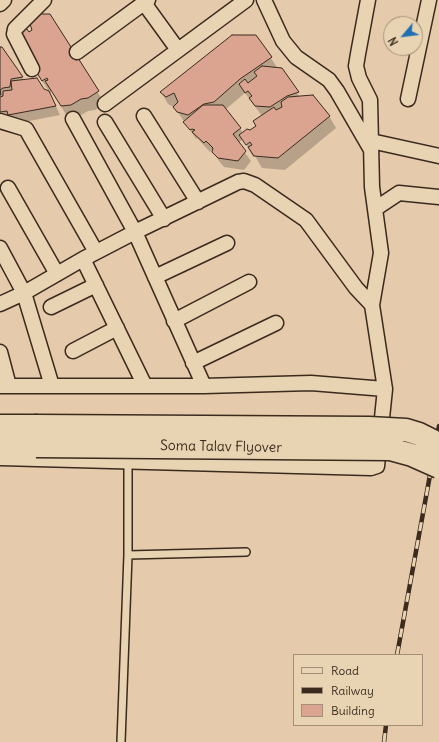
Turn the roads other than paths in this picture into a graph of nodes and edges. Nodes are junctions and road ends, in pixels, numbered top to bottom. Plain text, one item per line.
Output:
1 (4, 0) edge
2 (44, 0) edge
3 (246, 0) edge
4 (264, 0) edge
5 (368, 0) edge
6 (429, 0) edge
7 (146, 1) edge
8 (0, 4) edge
9 (178, 50) junction
10 (77, 52) dead end
11 (32, 70) dead end
12 (408, 99) dead end
13 (105, 104) dead end
14 (144, 116) dead end
15 (73, 119) dead end
16 (0, 121) edge
17 (104, 122) dead end
18 (371, 146) junction
19 (439, 156) edge
20 (8, 188) dead end
21 (439, 197) edge
22 (198, 202) junction
23 (375, 209) junction
24 (164, 218) junction
25 (135, 232) junction
26 (227, 243) dead end
27 (0, 248) edge
28 (96, 252) junction
29 (83, 260) junction
30 (57, 274) junction
31 (155, 277) junction
32 (249, 282) dead end
33 (96, 285) junction
34 (24, 293) junction
35 (0, 304) edge
36 (372, 305) junction
37 (52, 307) dead end
38 (174, 321) junction
39 (276, 324) dead end
40 (117, 328) junction
41 (73, 351) dead end
42 (0, 352) edge
43 (193, 363) junction
44 (4, 386) edge
45 (52, 386) junction
46 (145, 386) junction
47 (204, 386) junction
48 (385, 389) junction
49 (0, 426) edge
50 (439, 444) edge
51 (0, 446) edge
52 (0, 458) edge
53 (0, 463) edge
54 (439, 467) edge
55 (246, 552) dead end
56 (128, 555) junction
57 (121, 742) edge

1 - 8 street
2 - 11 street
3 - 9 street
4 - 18 street
5 - 18 street
6 - 12 street
7 - 9 street
7 - 10 street
9 - 13 street
14 - 22 street
15 - 25 street
16 - 28 street
17 - 24 street
18 - 19 street
18 - 23 street
20 - 30 street
21 - 23 street
22 - 24 street
22 - 36 street
23 - 36 street
24 - 25 street
25 - 28 street
25 - 31 street
26 - 31 street
27 - 34 street
28 - 29 street
29 - 30 street
29 - 33 street
30 - 34 street
31 - 38 street
32 - 38 street
33 - 37 street
33 - 40 street
34 - 35 street
34 - 45 street
36 - 48 street
38 - 43 street
39 - 43 street
40 - 41 street
40 - 46 street
42 - 44 street
43 - 47 street
44 - 45 street
45 - 46 street
46 - 47 street
47 - 48 street
48 - 52 street
49 - 50 main road, Soma Talav Flyover, bridge
51 - 54 main road, Soma Talav Flyover, bridge
53 - 56 lane
55 - 56 lane
56 - 57 lane

